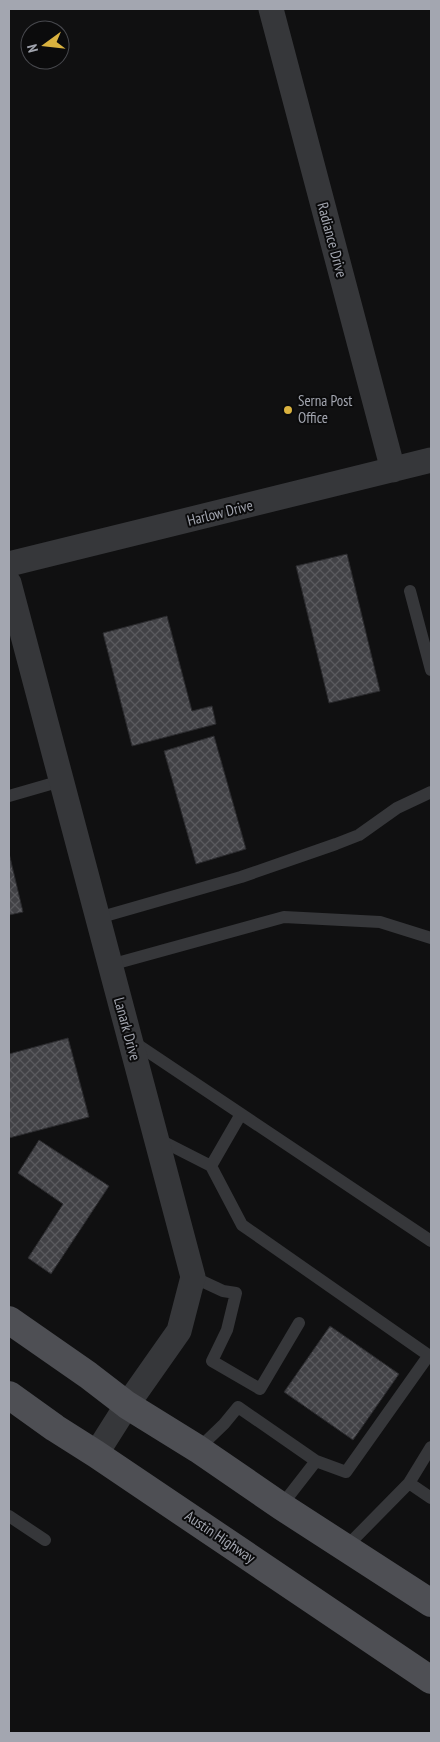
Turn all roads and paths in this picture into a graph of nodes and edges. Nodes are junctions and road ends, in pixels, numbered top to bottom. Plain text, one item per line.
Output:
1 (271, 9) edge
2 (431, 460) edge
3 (393, 470) junction
4 (9, 564) edge
5 (9, 583) edge
6 (410, 591) dead end
7 (431, 670) edge
8 (61, 781) junction
9 (431, 792) edge
10 (9, 796) edge
11 (98, 918) junction
12 (431, 938) edge
13 (110, 965) junction
14 (130, 1040) junction
15 (241, 1114) junction
16 (157, 1139) junction
17 (211, 1166) junction
18 (431, 1241) edge
19 (193, 1277) junction
20 (9, 1320) edge
21 (300, 1324) dead end
22 (430, 1356) edge
23 (9, 1394) edge
24 (127, 1405) junction
25 (431, 1447) edge
26 (198, 1449) junction
27 (96, 1454) junction
28 (316, 1461) junction
29 (409, 1483) junction
30 (431, 1498) edge
31 (281, 1506) junction
32 (9, 1516) edge
33 (45, 1540) dead end
34 (346, 1547) junction
35 (431, 1603) edge
36 (431, 1680) edge

1 - 3 street, Radiance Drive
2 - 3 street, Harlow Drive
3 - 4 street, Harlow Drive
5 - 8 street, Lanark Drive
6 - 7 lane
8 - 10 lane
8 - 11 street, Lanark Drive
9 - 11 lane
11 - 13 street, Lanark Drive
12 - 13 lane
13 - 14 street, Lanark Drive
14 - 15 lane
14 - 16 street, Lanark Drive
15 - 17 lane
15 - 18 lane
16 - 17 lane
16 - 19 street, Lanark Drive
17 - 22 lane
19 - 21 lane
19 - 24 street, Lanark Drive
20 - 24 main road
22 - 28 lane
23 - 27 main road, Austin Highway
24 - 26 main road
24 - 27 street, Lanark Drive
25 - 29 lane
26 - 28 lane
26 - 31 main road
27 - 36 main road, Austin Highway
28 - 31 lane
29 - 30 lane
29 - 34 lane
31 - 34 main road
32 - 33 lane
34 - 35 main road

